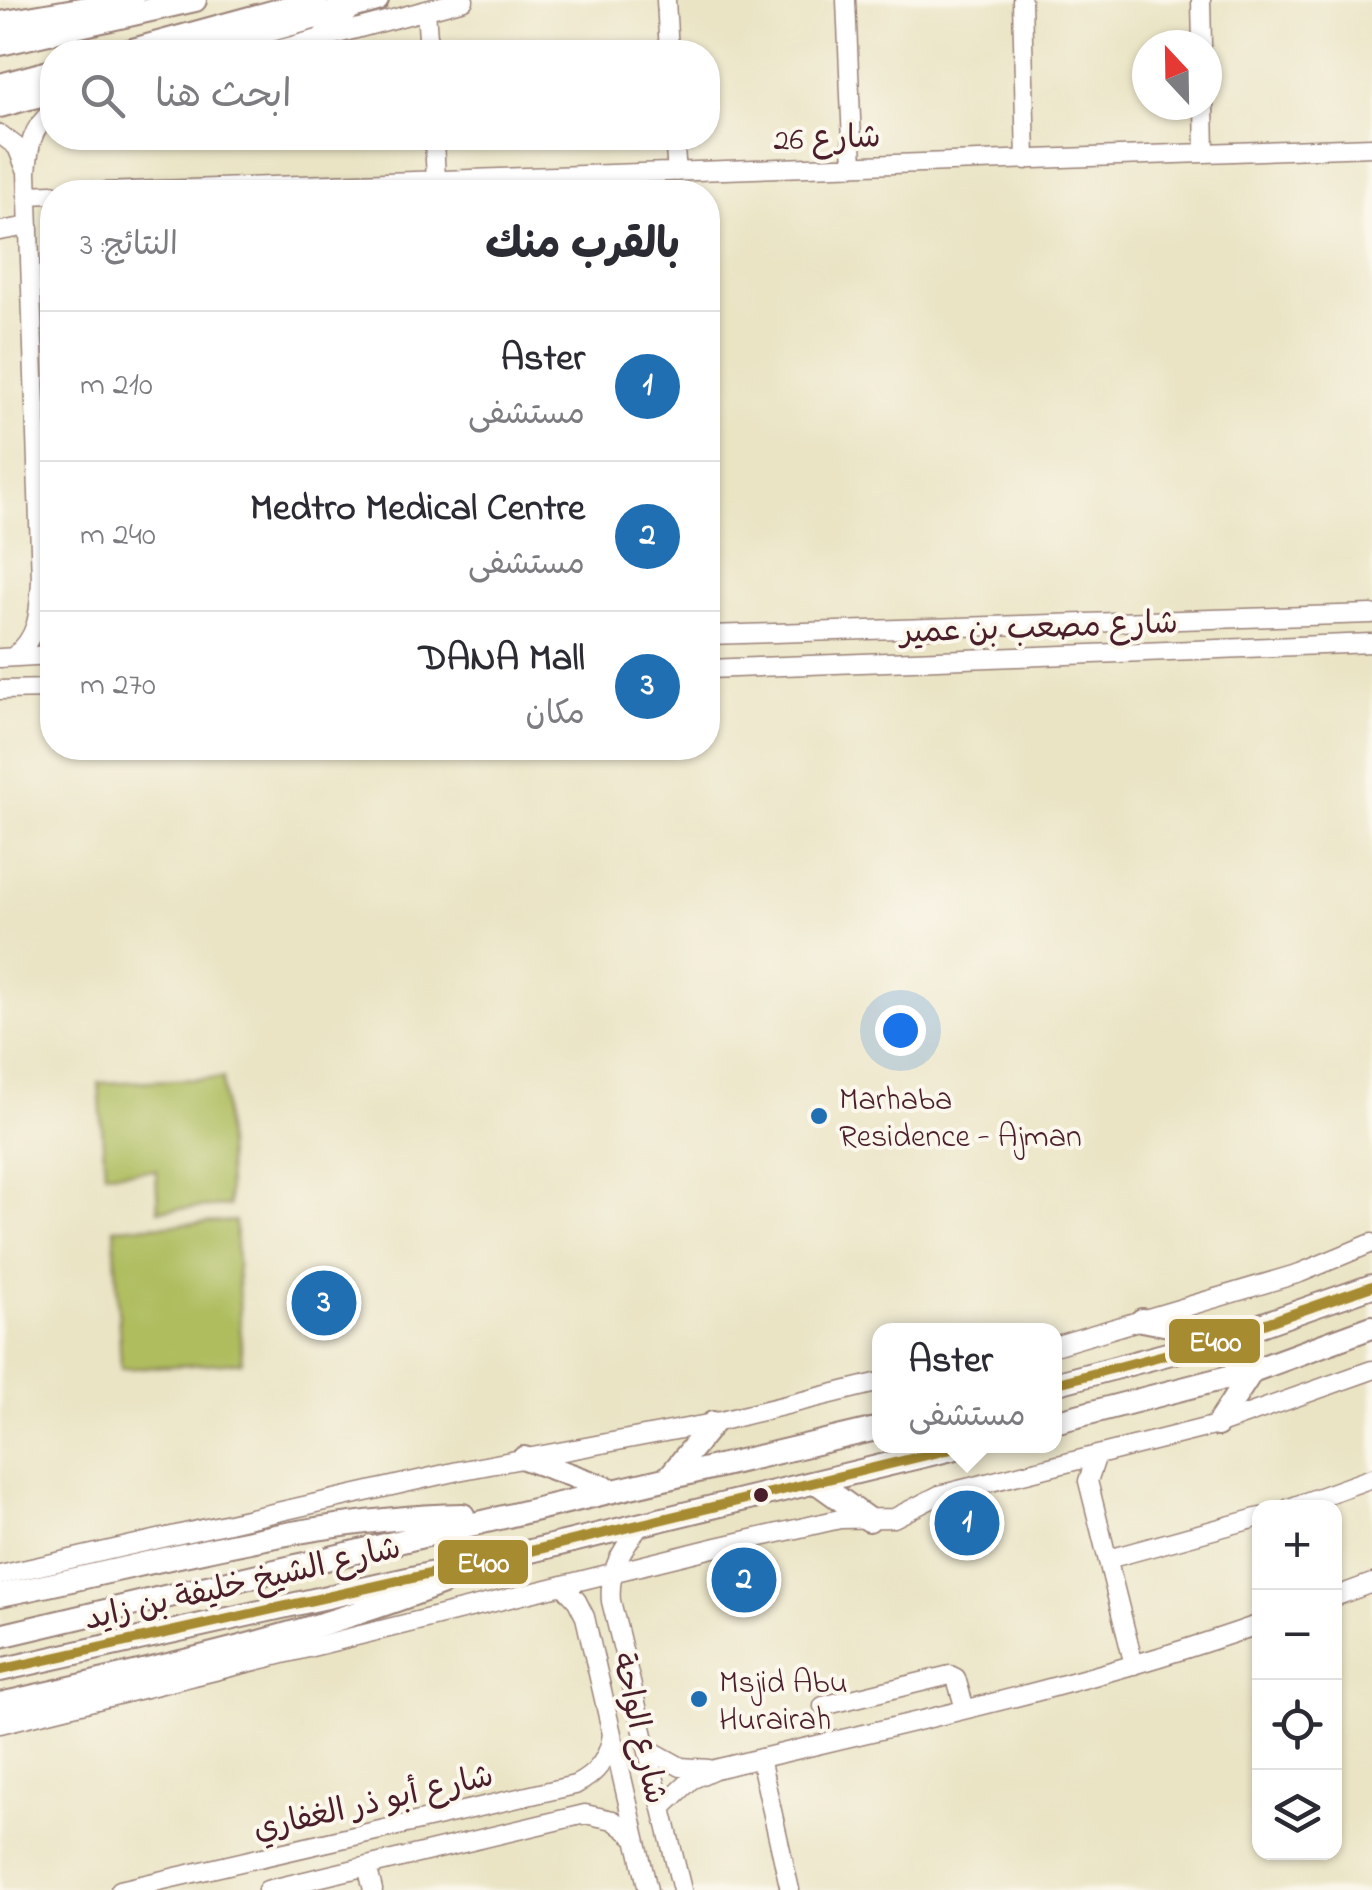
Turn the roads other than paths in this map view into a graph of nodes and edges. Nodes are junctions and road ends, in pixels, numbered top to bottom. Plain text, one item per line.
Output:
1 (132, 0) edge
2 (195, 0) edge
3 (316, 0) edge
4 (377, 0) edge
5 (464, 0) edge
6 (666, 0) edge
7 (846, 0) edge
8 (1022, 0) edge
9 (1202, 0) edge
10 (349, 9) junction
11 (426, 10) junction
12 (0, 23) edge
13 (1202, 30) edge
14 (322, 38) junction
15 (166, 40) edge
16 (237, 40) edge
17 (315, 40) edge
18 (427, 40) edge
19 (668, 40) edge
20 (0, 44) edge
21 (40, 75) edge
22 (0, 84) edge
23 (40, 95) edge
24 (0, 106) edge
25 (1205, 120) edge
26 (40, 122) edge
27 (0, 134) edge
28 (1372, 148) edge
29 (435, 150) edge
30 (675, 150) edge
31 (1206, 154) junction
32 (1026, 160) junction
33 (853, 166) junction
34 (27, 172) junction
35 (676, 172) junction
36 (436, 180) edge
37 (463, 180) edge
38 (40, 194) edge
39 (28, 195) junction
40 (29, 226) junction
41 (0, 231) edge
42 (40, 550) edge
43 (40, 590) edge
44 (1372, 614) edge
45 (720, 635) edge
46 (1372, 642) edge
47 (40, 656) edge
48 (7, 657) edge
49 (720, 669) edge
50 (40, 688) edge
51 (0, 690) edge
52 (1372, 1243) edge
53 (1372, 1286) edge
54 (1142, 1320) junction
55 (1372, 1327) edge
56 (1209, 1342) junction
57 (1062, 1344) edge
58 (1372, 1370) edge
59 (1252, 1371) junction
60 (1062, 1382) edge
61 (872, 1384) edge
62 (1062, 1420) edge
63 (713, 1423) junction
64 (1217, 1425) junction
65 (872, 1430) edge
66 (935, 1453) edge
67 (1097, 1455) junction
68 (524, 1458) junction
69 (669, 1477) junction
70 (1372, 1478) edge
71 (816, 1482) junction
72 (612, 1490) junction
73 (1311, 1500) edge
74 (507, 1515) junction
75 (1252, 1519) edge
76 (870, 1520) junction
77 (641, 1524) junction
78 (506, 1557) junction
79 (1108, 1559) junction
80 (62, 1562) junction
81 (612, 1572) junction
82 (0, 1575) edge
83 (1372, 1583) edge
84 (562, 1585) junction
85 (34, 1588) junction
86 (1342, 1593) edge
87 (0, 1594) edge
88 (1252, 1627) edge
89 (0, 1636) edge
90 (1134, 1665) junction
91 (0, 1670) edge
92 (135, 1672) junction
93 (631, 1677) junction
94 (166, 1684) junction
95 (600, 1685) junction
96 (0, 1704) edge
97 (823, 1706) dead end
98 (965, 1709) junction
99 (0, 1724) edge
100 (612, 1735) junction
101 (650, 1750) junction
102 (760, 1758) junction
103 (715, 1769) junction
104 (544, 1792) junction
105 (663, 1807) junction
106 (552, 1821) junction
107 (636, 1838) junction
108 (367, 1866) junction
109 (120, 1890) edge
110 (267, 1890) edge
111 (373, 1890) edge
112 (648, 1890) edge
113 (682, 1890) edge
114 (790, 1890) edge

1 - 12 main road
2 - 20 main road
3 - 15 main road
4 - 10 main road
5 - 11 street
6 - 19 street
7 - 33 street
8 - 32 street
9 - 13 street
10 - 14 main road
10 - 16 main road
11 - 14 street
11 - 18 street
14 - 17 street
21 - 22 main road
23 - 24 main road
25 - 31 street
26 - 34 street
27 - 34 street
28 - 31 street, شارع 26
29 - 36 street
30 - 35 street
31 - 32 street, شارع 26
32 - 33 street, شارع 26
33 - 35 street, شارع 26
34 - 39 street
35 - 37 street, شارع 26
38 - 39 street
39 - 40 street
40 - 41 street
40 - 42 street
43 - 48 street
44 - 45 street, شارع مصعب بن عمير
46 - 49 street, شارع مصعب بن عمير
47 - 48 street
50 - 51 street
52 - 54 street
53 - 56 main road
54 - 56 main road
54 - 57 street
55 - 59 main road
56 - 60 main road
58 - 64 street
59 - 62 main road
59 - 64 main road
61 - 63 street
63 - 68 street
63 - 69 main road
64 - 67 street
65 - 69 main road, شارع الشيخ خليفة بن زايد
66 - 71 main road, شارع الشيخ خليفة بن زايد
67 - 76 street
67 - 79 street
68 - 72 main road
68 - 80 street
69 - 72 main road, شارع الشيخ خليفة بن زايد
70 - 73 street
71 - 76 main road
71 - 77 main road, شارع الشيخ خليفة بن زايد
72 - 74 main road, شارع الشيخ خليفة بن زايد
74 - 85 main road
74 - 89 main road, شارع الشيخ خليفة بن زايد
75 - 79 street
76 - 81 street
77 - 78 main road, شارع الشيخ خليفة بن زايد
77 - 81 street
78 - 91 main road, شارع الشيخ خليفة بن زايد
78 - 92 main road
79 - 90 street
80 - 82 street
80 - 85 main road
81 - 84 street
81 - 93 street, شارع الواحة
83 - 86 street
84 - 94 street
84 - 95 street, شارع الواحة
85 - 87 main road
88 - 90 street
90 - 98 street
92 - 94 main road
92 - 96 main road
93 - 95 street
93 - 101 street, شارع الواحة
94 - 99 street
95 - 100 street, شارع الواحة
97 - 98 street
98 - 102 street
100 - 104 street, شارع أبو ذر الغفاري
100 - 107 street, شارع الواحة
101 - 103 street
101 - 105 street, شارع الواحة
102 - 103 street
102 - 114 street
103 - 105 street
104 - 106 street
104 - 109 street, شارع أبو ذر الغفاري
105 - 113 street, شارع الواحة
106 - 107 street, شارع أبو ذر الغفاري
106 - 108 street, شارع أبو ذر الغفاري
107 - 112 street, شارع الواحة
108 - 110 street, شارع أبو ذر الغفاري
108 - 111 street

